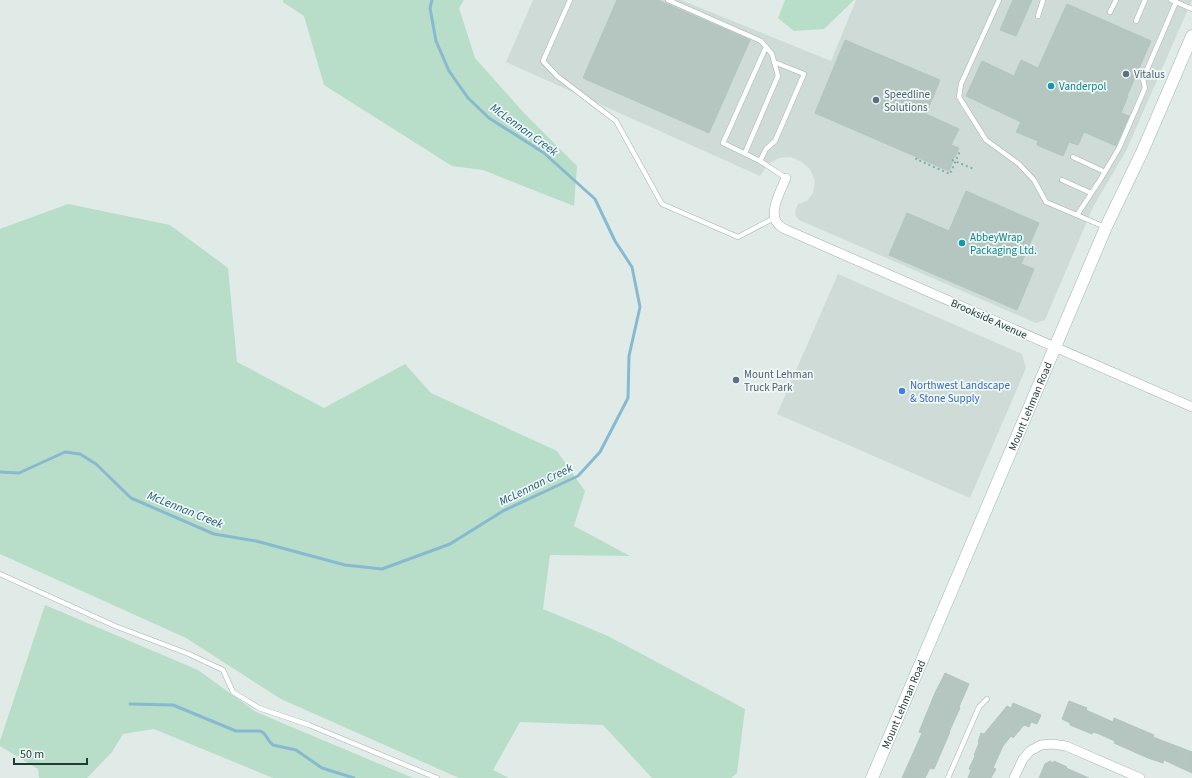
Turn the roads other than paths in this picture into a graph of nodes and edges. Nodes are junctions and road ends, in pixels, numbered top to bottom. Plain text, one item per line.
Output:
1 (570, 0) edge
2 (668, 0) edge
3 (999, 0) edge
4 (1043, 0) edge
5 (1116, 0) edge
6 (1145, 0) edge
7 (1174, 1) edge
8 (1192, 9) edge
9 (1110, 12) dead end
10 (1038, 16) dead end
11 (1136, 21) dead end
12 (1192, 36) edge
13 (766, 47) junction
14 (774, 62) junction
15 (745, 153) junction
16 (1073, 157) dead end
17 (760, 161) junction
18 (1105, 172) junction
19 (786, 178) joint
20 (1062, 180) dead end
21 (1091, 193) junction
22 (1077, 215) junction
23 (774, 218) junction
24 (1106, 227) junction
25 (1055, 348) junction
26 (1192, 407) edge
27 (0, 574) edge
28 (987, 699) dead end
29 (437, 778) edge
30 (872, 778) edge
31 (948, 778) edge
32 (1014, 778) edge
33 (1140, 778) edge

1 - 23 lane
2 - 13 lane
3 - 22 lane
4 - 10 lane
5 - 9 lane
6 - 11 lane
7 - 8 lane
7 - 18 lane
12 - 24 main road, Mount Lehman Road
13 - 14 lane
13 - 15 lane
14 - 15 lane
14 - 17 lane
15 - 17 lane
16 - 18 lane
17 - 19 lane
18 - 21 lane
19 - 23 street
20 - 21 lane
21 - 22 lane
22 - 24 lane
23 - 25 street, Brookside Avenue
24 - 25 main road, Mount Lehman Road
25 - 26 street, Brookside Avenue
25 - 30 main road, Mount Lehman Road
27 - 29 lane
28 - 31 lane
32 - 33 street

